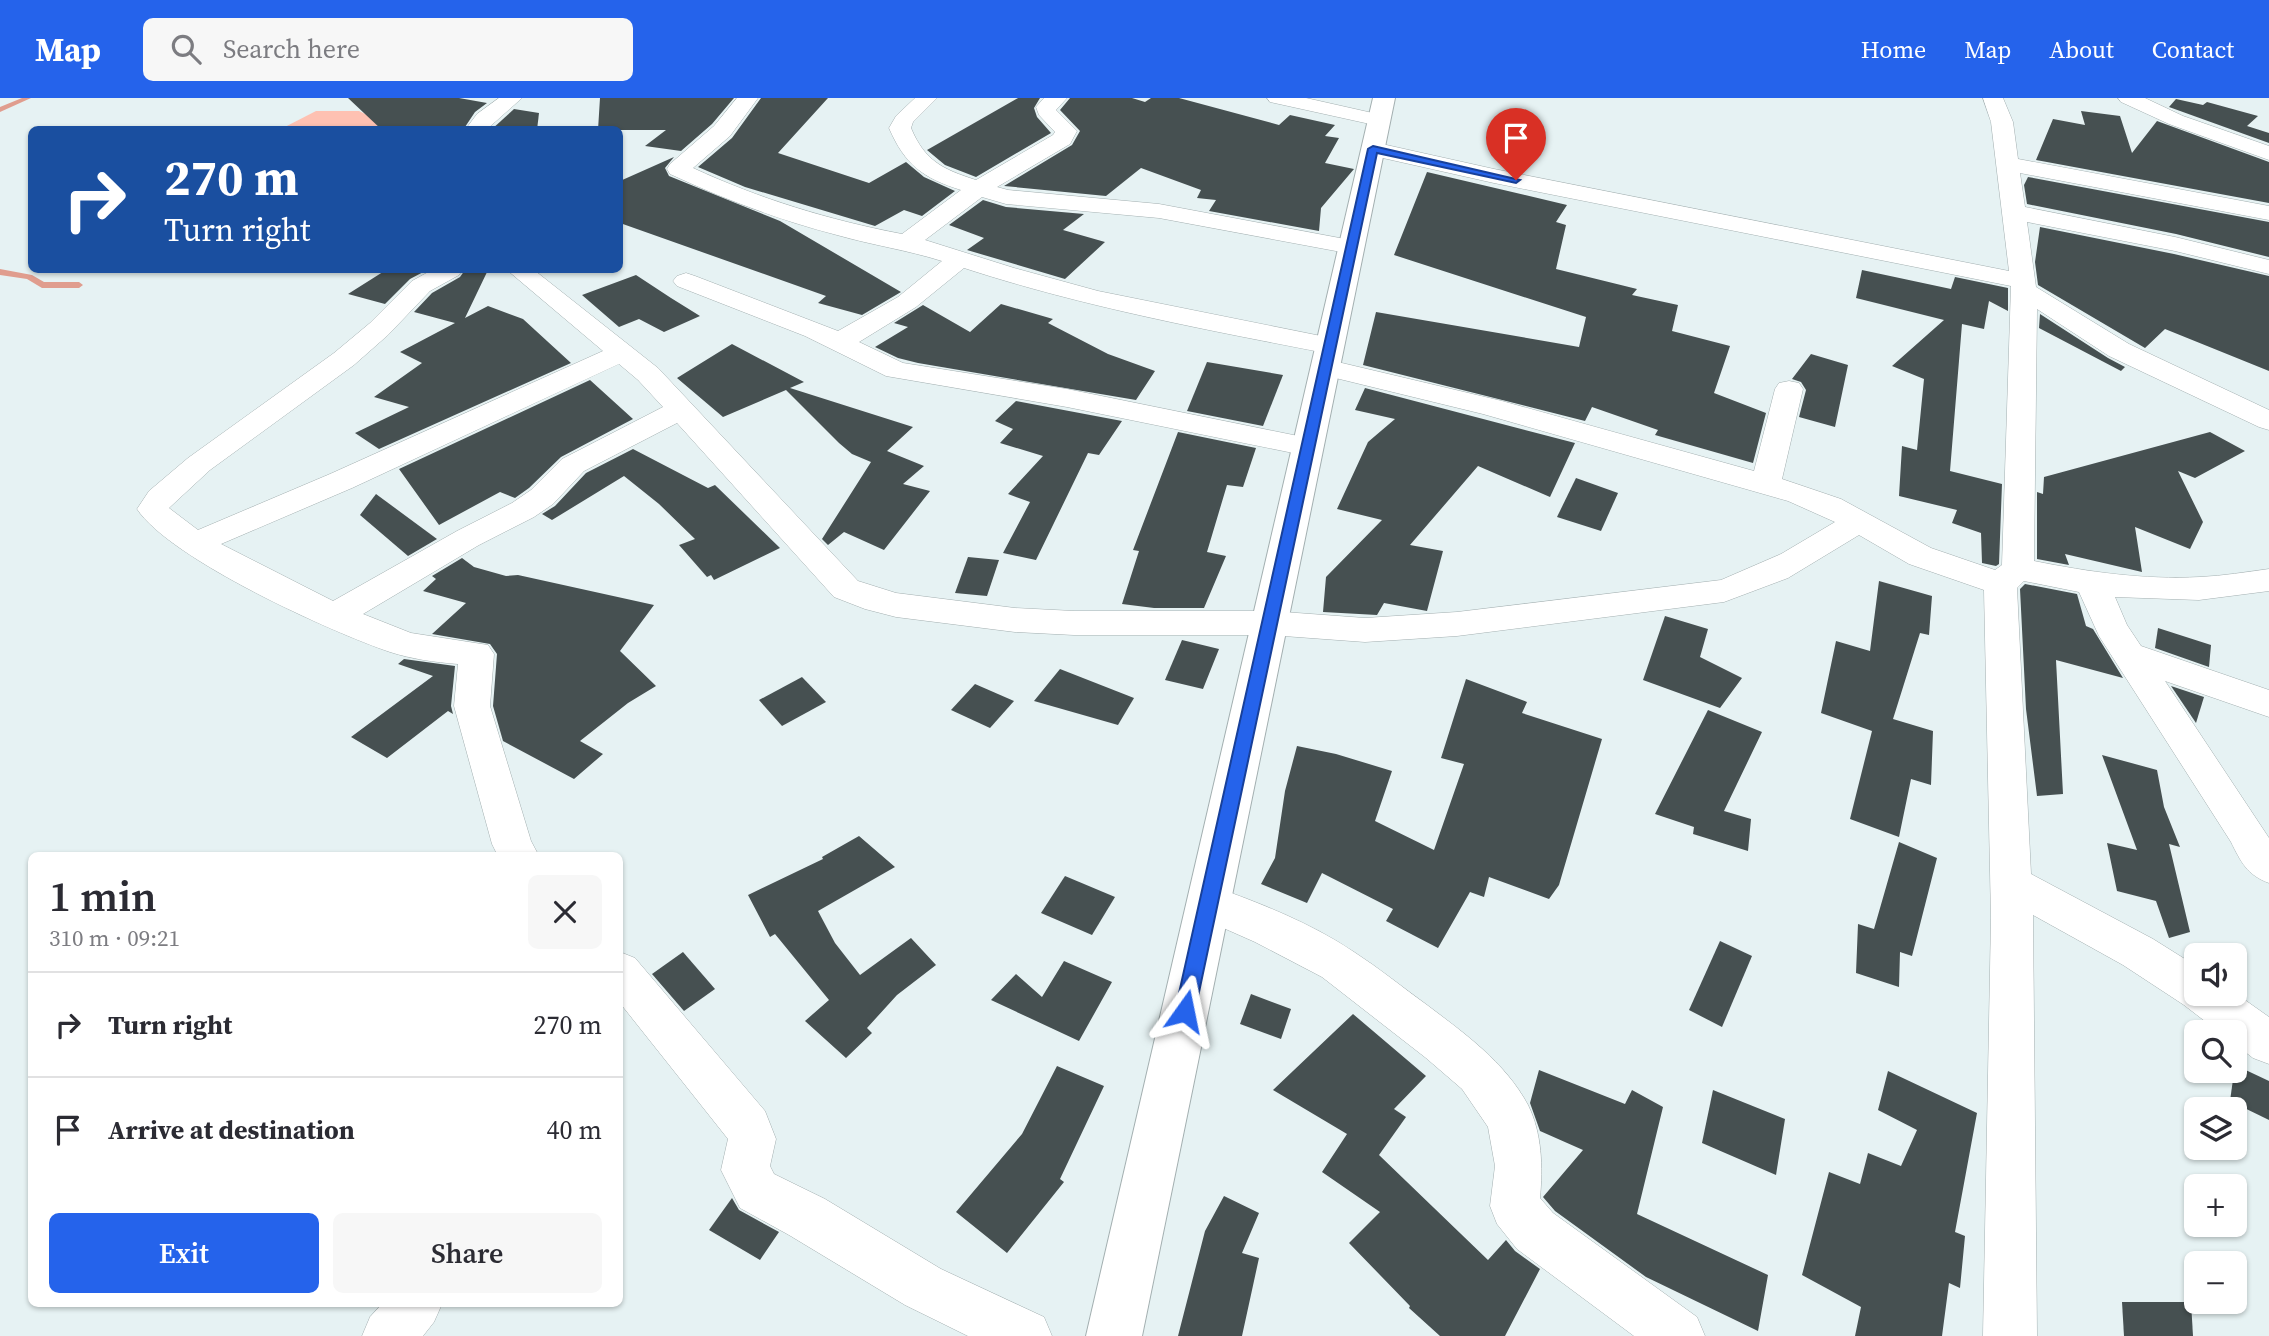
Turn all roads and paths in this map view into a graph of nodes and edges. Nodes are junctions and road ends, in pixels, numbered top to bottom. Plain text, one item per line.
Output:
1 (512, 98) edge
2 (748, 98) edge
3 (927, 98) edge
4 (1057, 98) edge
5 (1277, 98) edge
6 (1993, 98) edge
7 (2129, 98) edge
8 (2196, 104) dead end
9 (2176, 120) junction
10 (1379, 122) edge
11 (478, 126) edge
12 (2269, 153) edge
13 (2007, 164) junction
14 (979, 188) junction
15 (2013, 212) junction
16 (2269, 213) edge
17 (907, 242) junction
18 (1352, 247) junction
19 (960, 259) junction
20 (2269, 267) edge
21 (445, 273) edge
22 (523, 273) edge
23 (687, 281) dead end
24 (2023, 285) junction
25 (841, 341) junction
26 (622, 352) junction
27 (1328, 357) junction
28 (1789, 389) dead end
29 (680, 410) junction
30 (2269, 421) edge
31 (1308, 447) junction
32 (1766, 484) junction
33 (1856, 522) junction
34 (194, 543) junction
35 (2009, 577) junction
36 (2269, 580) edge
37 (2092, 582) junction
38 (333, 616) junction
39 (1270, 623) junction
40 (2129, 655) junction
41 (2269, 704) edge
42 (517, 852) edge
43 (2269, 866) edge
44 (2009, 882) junction
45 (1209, 903) junction
46 (623, 975) edge
47 (2184, 982) edge
48 (2218, 1006) edge
49 (2269, 1043) edge
50 (413, 1307) edge
51 (389, 1336) edge
52 (1025, 1336) edge
53 (1114, 1336) edge
54 (1678, 1336) edge
55 (2010, 1336) edge

1 - 11 street
2 - 17 street
3 - 14 street
4 - 14 street
5 - 10 street
6 - 13 street
7 - 9 street
8 - 9 street
9 - 12 street
10 - 18 street
10 - 24 street
13 - 15 street
13 - 16 street
14 - 17 street
14 - 18 street
15 - 20 street
15 - 24 street
17 - 19 street
18 - 27 street
19 - 25 street
19 - 27 street
21 - 34 street
22 - 26 street
23 - 25 street
24 - 30 street
24 - 35 street
25 - 31 street
26 - 29 street
26 - 34 street
27 - 31 street
27 - 32 street
28 - 32 street
29 - 38 street
29 - 39 street
31 - 39 street
32 - 33 street
33 - 35 street
33 - 39 street
34 - 38 street
35 - 37 street
35 - 44 street
36 - 37 street
37 - 40 street
38 - 42 street
39 - 45 street
40 - 41 street
40 - 43 street
44 - 47 street
44 - 55 street
45 - 53 street
45 - 54 street
46 - 52 street
48 - 49 street
50 - 51 street

